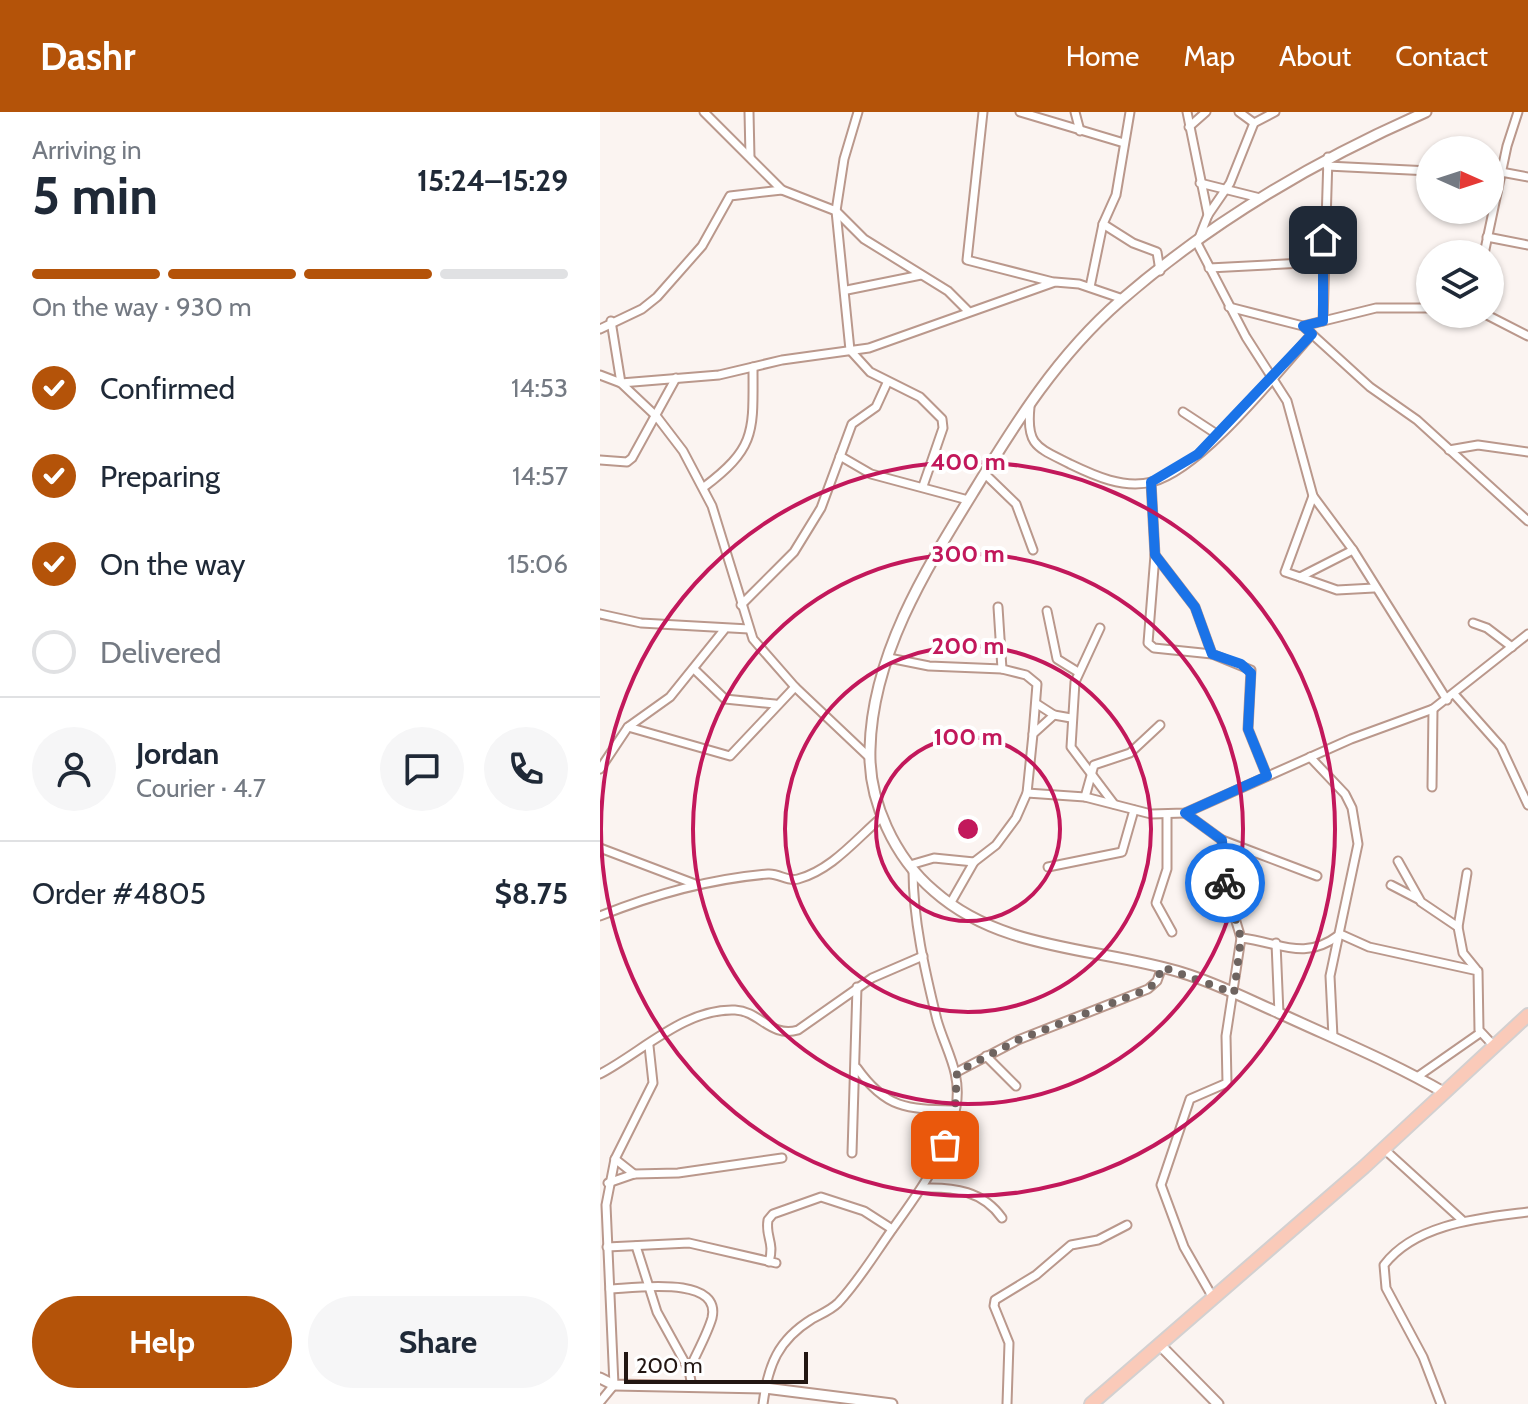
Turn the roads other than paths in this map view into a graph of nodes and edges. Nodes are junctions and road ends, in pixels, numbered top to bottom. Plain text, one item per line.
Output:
1 (704, 112) edge
2 (749, 112) edge
3 (858, 112) edge
4 (983, 112) edge
5 (1020, 112) edge
6 (1075, 112) edge
7 (1130, 112) edge
8 (1187, 112) edge
9 (1206, 112) edge
10 (1239, 112) edge
11 (1275, 112) edge
12 (1426, 112) edge
13 (1518, 112) edge
14 (1254, 123) junction
15 (1189, 127) junction
16 (1080, 131) junction
17 (1124, 143) junction
18 (750, 157) junction
19 (1504, 161) edge
20 (1328, 162) junction
21 (1416, 170) edge
22 (1504, 173) edge
23 (1528, 177) edge
24 (1200, 183) junction
25 (782, 190) junction
26 (1226, 191) junction
27 (1260, 198) junction
28 (836, 211) junction
29 (1208, 215) junction
30 (1103, 224) junction
31 (1488, 224) edge
32 (1487, 237) junction
33 (1486, 240) edge
34 (1197, 243) junction
35 (1528, 245) edge
36 (1323, 262) junction
37 (1209, 268) junction
38 (1160, 271) junction
39 (921, 275) junction
40 (1055, 282) junction
41 (1090, 287) junction
42 (847, 290) junction
43 (1123, 299) junction
44 (1229, 307) junction
45 (1416, 308) edge
46 (968, 311) junction
47 (611, 321) junction
48 (1323, 321) junction
49 (1504, 324) edge
50 (1303, 326) junction
51 (600, 329) edge
52 (1312, 334) junction
53 (1528, 336) edge
54 (850, 350) junction
55 (753, 367) junction
56 (601, 376) edge
57 (676, 378) junction
58 (1273, 378) junction
59 (621, 383) junction
60 (887, 383) junction
61 (1030, 401) junction
62 (1183, 412) dead end
63 (657, 417) junction
64 (1218, 435) junction
65 (1449, 450) junction
66 (1528, 452) edge
67 (840, 456) junction
68 (600, 460) edge
69 (985, 474) junction
70 (1151, 482) junction
71 (923, 486) junction
72 (704, 487) junction
73 (1313, 496) junction
74 (968, 500) junction
75 (1528, 521) edge
76 (1033, 550) dead end
77 (1353, 550) junction
78 (1155, 555) junction
79 (1300, 577) junction
80 (1374, 588) junction
81 (741, 605) junction
82 (998, 607) dead end
83 (1047, 611) dead end
84 (600, 614) edge
85 (1473, 623) dead end
86 (1100, 628) dead end
87 (749, 629) junction
88 (724, 630) junction
89 (1528, 634) edge
90 (1512, 647) junction
91 (1212, 654) junction
92 (889, 658) junction
93 (1002, 669) junction
94 (695, 670) junction
95 (1078, 672) junction
96 (795, 687) junction
97 (1454, 694) junction
98 (1447, 700) junction
99 (775, 704) junction
100 (1037, 704) junction
101 (1433, 709) junction
102 (1054, 715) junction
103 (1071, 718) junction
104 (1160, 725) dead end
105 (628, 727) junction
106 (1033, 734) junction
107 (1310, 757) junction
108 (870, 758) junction
109 (600, 769) edge
110 (1090, 771) junction
111 (1267, 776) junction
112 (1432, 787) dead end
113 (1027, 793) junction
114 (1085, 797) junction
115 (1114, 804) junction
116 (1528, 805) edge
117 (1134, 810) junction
118 (1185, 813) junction
119 (1167, 815) junction
120 (882, 817) junction
121 (1222, 840) junction
122 (600, 848) edge
123 (1398, 861) dead end
124 (974, 862) junction
125 (1048, 867) dead end
126 (911, 868) junction
127 (1467, 873) dead end
128 (1317, 876) dead end
129 (695, 884) junction
130 (1391, 885) dead end
131 (1418, 899) junction
132 (950, 904) junction
133 (600, 916) edge
134 (1458, 927) junction
135 (1172, 932) dead end
136 (1340, 934) junction
137 (1241, 938) junction
138 (1276, 943) junction
139 (923, 956) junction
140 (1162, 967) junction
141 (1478, 971) junction
142 (857, 987) junction
143 (1234, 993) junction
144 (1279, 1014) junction
145 (1528, 1015) edge
146 (1480, 1033) junction
147 (1333, 1037) junction
148 (1493, 1045) junction
149 (649, 1046) junction
150 (986, 1056) junction
151 (857, 1068) junction
152 (957, 1072) junction
153 (600, 1074) edge
154 (1417, 1077) junction
155 (1016, 1086) dead end
156 (1445, 1093) junction
157 (955, 1110) junction
158 (1384, 1149) junction
159 (852, 1153) dead end
160 (782, 1158) dead end
161 (615, 1159) junction
162 (634, 1174) junction
163 (608, 1183) junction
164 (924, 1188) junction
165 (1528, 1212) edge
166 (1002, 1218) dead end
167 (1462, 1220) junction
168 (1127, 1225) dead end
169 (892, 1229) junction
170 (636, 1246) junction
171 (607, 1247) junction
172 (648, 1287) junction
173 (610, 1289) junction
174 (1212, 1296) junction
175 (1159, 1344) junction
176 (689, 1370) junction
177 (600, 1378) edge
178 (614, 1385) junction
179 (692, 1387) junction
180 (765, 1388) junction
181 (600, 1402) edge
182 (763, 1404) edge
183 (892, 1404) edge
184 (1007, 1404) edge
185 (1091, 1404) edge
186 (1218, 1404) edge
187 (1441, 1404) edge

1 - 18 street
2 - 18 street
3 - 28 street
4 - 40 street
5 - 16 street
6 - 16 street
7 - 17 street
8 - 15 street
9 - 15 street
10 - 14 street
11 - 14 street
12 - 20 street
13 - 19 street
14 - 26 street
15 - 24 street
16 - 17 street
17 - 30 street
18 - 25 street
20 - 21 street
20 - 27 street
20 - 36 street
22 - 23 street
24 - 26 street
24 - 29 street
25 - 28 street
25 - 47 street
26 - 27 street
26 - 29 street
27 - 34 street
28 - 39 street
28 - 42 street
29 - 34 street
30 - 38 street
30 - 41 street
31 - 32 street
32 - 33 street
32 - 35 street
34 - 37 street
34 - 38 street
36 - 37 street
36 - 48 street
37 - 44 street
38 - 43 street
39 - 42 street
39 - 46 street
40 - 41 street
40 - 46 street
41 - 43 street
42 - 54 street
43 - 61 street
44 - 50 street
44 - 58 street
45 - 48 street
46 - 54 street
47 - 51 street
47 - 59 street
48 - 50 street
49 - 53 street
50 - 52 street
52 - 58 street
52 - 65 street
54 - 55 street
54 - 60 street
55 - 57 street
55 - 72 street
56 - 59 street
57 - 59 street
57 - 63 street
58 - 64 street
58 - 73 street
59 - 63 street
60 - 67 street
60 - 71 street
61 - 69 street
61 - 70 street
62 - 64 street
63 - 68 street
63 - 72 street
64 - 70 street
65 - 66 street
65 - 75 street
67 - 71 street
67 - 81 street
69 - 74 street
69 - 76 street
70 - 78 street
71 - 74 street
72 - 81 street
73 - 77 street
73 - 79 street
74 - 92 street
77 - 79 street
77 - 80 street
78 - 91 street
78 - 91 street
79 - 80 street
80 - 98 street
81 - 87 street
82 - 93 street
83 - 95 street
84 - 88 street
85 - 90 street
86 - 95 street
87 - 88 street
87 - 96 street
88 - 94 street
89 - 90 street
90 - 97 street
91 - 111 street
92 - 93 street
92 - 108 street
93 - 100 street
94 - 99 street
94 - 105 street
95 - 103 street
96 - 99 street
96 - 108 street
97 - 98 street
97 - 116 street
98 - 101 street
99 - 105 street
100 - 102 street
100 - 106 street
101 - 107 street
101 - 112 street
102 - 103 street
102 - 106 street
103 - 110 street
104 - 110 street
105 - 109 street
106 - 113 street
107 - 111 street
107 - 136 street
108 - 120 street
110 - 114 street
110 - 115 street
111 - 118 street
113 - 114 street
113 - 124 street
114 - 115 street
115 - 117 street
117 - 119 street
117 - 125 street
118 - 119 street
118 - 121 street
119 - 135 street
120 - 126 street
120 - 129 street
121 - 128 street
121 - 137 street
122 - 129 street
123 - 131 street
124 - 126 street
124 - 132 street
126 - 132 street
126 - 139 street
127 - 134 street
129 - 133 street
130 - 131 street
131 - 134 street
132 - 140 street
134 - 141 street
136 - 138 street
136 - 141 street
136 - 147 street
137 - 138 street
137 - 143 street
138 - 144 street
139 - 142 street
139 - 152 street
140 - 143 street
140 - 150 street
141 - 146 street
142 - 149 street
142 - 151 street
143 - 144 street
143 - 174 street
144 - 147 street
145 - 148 main road
146 - 148 street
146 - 154 street
147 - 154 street
148 - 156 main road
149 - 153 street
149 - 161 street
150 - 152 street
150 - 155 street
151 - 157 street
151 - 159 street
152 - 157 street
154 - 156 street
156 - 158 main road
157 - 164 street
158 - 167 street
158 - 174 main road
160 - 162 street
161 - 162 street
161 - 163 street
162 - 163 street
163 - 171 street
164 - 166 street
164 - 169 street
165 - 167 street
167 - 187 street
168 - 184 street
169 - 170 street
169 - 180 street
170 - 171 street
170 - 172 street
171 - 173 street
172 - 173 street
172 - 176 street
172 - 176 street
173 - 178 street
174 - 175 main road
175 - 185 main road
175 - 186 street
176 - 179 street
177 - 178 street
178 - 179 street
178 - 181 street
179 - 180 street
180 - 182 street
180 - 183 street

